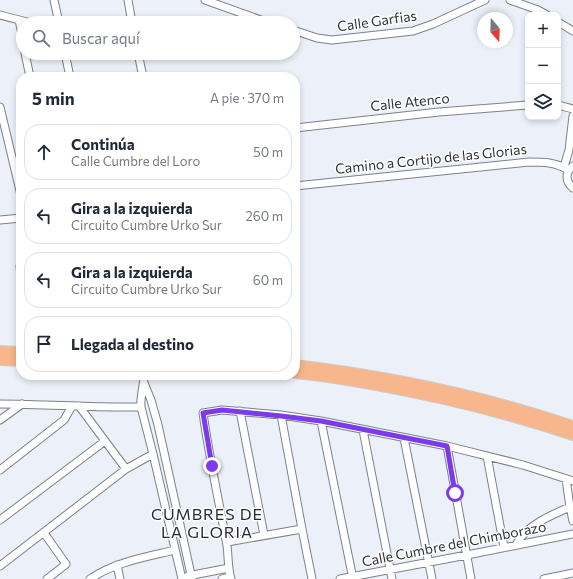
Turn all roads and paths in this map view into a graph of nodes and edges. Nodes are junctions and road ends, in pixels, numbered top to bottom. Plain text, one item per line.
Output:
1 (54, 0) edge
2 (128, 0) edge
3 (206, 0) edge
4 (484, 0) edge
5 (510, 0) edge
6 (542, 12) edge
7 (0, 15) edge
8 (57, 16) edge
9 (131, 16) edge
10 (250, 16) edge
11 (16, 19) edge
12 (561, 24) edge
13 (573, 31) edge
14 (300, 32) edge
15 (27, 60) edge
16 (66, 60) edge
17 (139, 60) edge
18 (29, 72) edge
19 (69, 72) edge
20 (142, 72) edge
21 (525, 105) edge
22 (0, 107) edge
23 (561, 107) edge
24 (573, 109) edge
25 (573, 116) edge
26 (300, 127) edge
27 (16, 165) edge
28 (568, 168) edge
29 (300, 185) edge
30 (573, 188) edge
31 (16, 218) edge
32 (0, 220) edge
33 (0, 351) edge
34 (16, 352) edge
35 (0, 360) edge
36 (16, 361) edge
37 (300, 366) edge
38 (300, 374) edge
39 (144, 383) joint
40 (0, 404) edge
41 (22, 404) junction
42 (76, 406) junction
43 (141, 407) junction
44 (240, 412) junction
45 (281, 416) junction
46 (0, 420) edge
47 (321, 421) junction
48 (573, 426) edge
49 (363, 430) junction
50 (573, 435) edge
51 (404, 438) junction
52 (105, 441) junction
53 (447, 446) junction
54 (153, 454) junction
55 (487, 456) junction
56 (126, 469) junction
57 (0, 470) edge
58 (569, 480) edge
59 (570, 507) junction
60 (0, 520) edge
61 (573, 521) edge
62 (302, 529) junction
63 (44, 533) junction
64 (573, 534) edge
65 (264, 535) junction
66 (227, 542) junction
67 (516, 545) junction
68 (504, 547) junction
69 (174, 550) junction
70 (467, 555) junction
71 (428, 562) junction
72 (117, 565) junction
73 (0, 566) edge
74 (229, 568) junction
75 (390, 570) junction
76 (573, 572) edge
77 (192, 577) edge
78 (181, 578) edge
79 (231, 578) edge
80 (353, 578) edge
81 (48, 579) edge
82 (90, 579) edge
83 (120, 579) edge
84 (222, 579) edge
85 (312, 579) edge
86 (340, 579) edge
87 (392, 579) edge
88 (432, 579) edge
89 (471, 579) edge
90 (544, 579) edge

1 - 8 street
2 - 9 street
3 - 10 street
4 - 14 street, Calle Garfias
5 - 6 street
7 - 11 street
12 - 13 street
15 - 18 street
16 - 19 street
17 - 20 street
21 - 26 street, Calle Atenco
22 - 27 street
23 - 24 street
25 - 28 street
28 - 29 street, Camino a Cortijo de las Glorias
28 - 30 street
31 - 32 street
33 - 34 highway
35 - 36 highway
37 - 48 highway
38 - 50 highway
39 - 43 street
39 - 77 street
40 - 41 street
41 - 42 street
41 - 46 street
42 - 43 street
42 - 52 street
42 - 57 street
43 - 54 street
44 - 45 street
44 - 65 street
44 - 66 street
45 - 47 street
45 - 62 street
47 - 49 street
47 - 80 street
49 - 51 street
49 - 75 street
51 - 53 street
51 - 71 street
52 - 56 street
52 - 60 street
53 - 55 street
53 - 70 street
54 - 56 street
54 - 69 street
55 - 58 street
55 - 68 street
56 - 63 street
58 - 59 street
59 - 61 street
59 - 67 street
62 - 65 street
62 - 85 street
63 - 73 street
63 - 81 street
64 - 67 street, Calle Cumbre del Chimborazo
65 - 66 street
66 - 74 street
67 - 68 street, Calle Cumbre del Chimborazo
68 - 70 street, Calle Cumbre del Chimborazo
69 - 72 street
69 - 78 street
70 - 71 street, Calle Cumbre del Chimborazo
70 - 89 street
71 - 75 street, Calle Cumbre del Chimborazo
71 - 88 street
72 - 82 street
72 - 83 street
74 - 77 street
74 - 79 street
75 - 80 street, Calle Cumbre del Chimborazo
75 - 87 street
76 - 90 street
77 - 78 street
79 - 84 street
80 - 86 street, Calle Cumbre del Chimborazo

